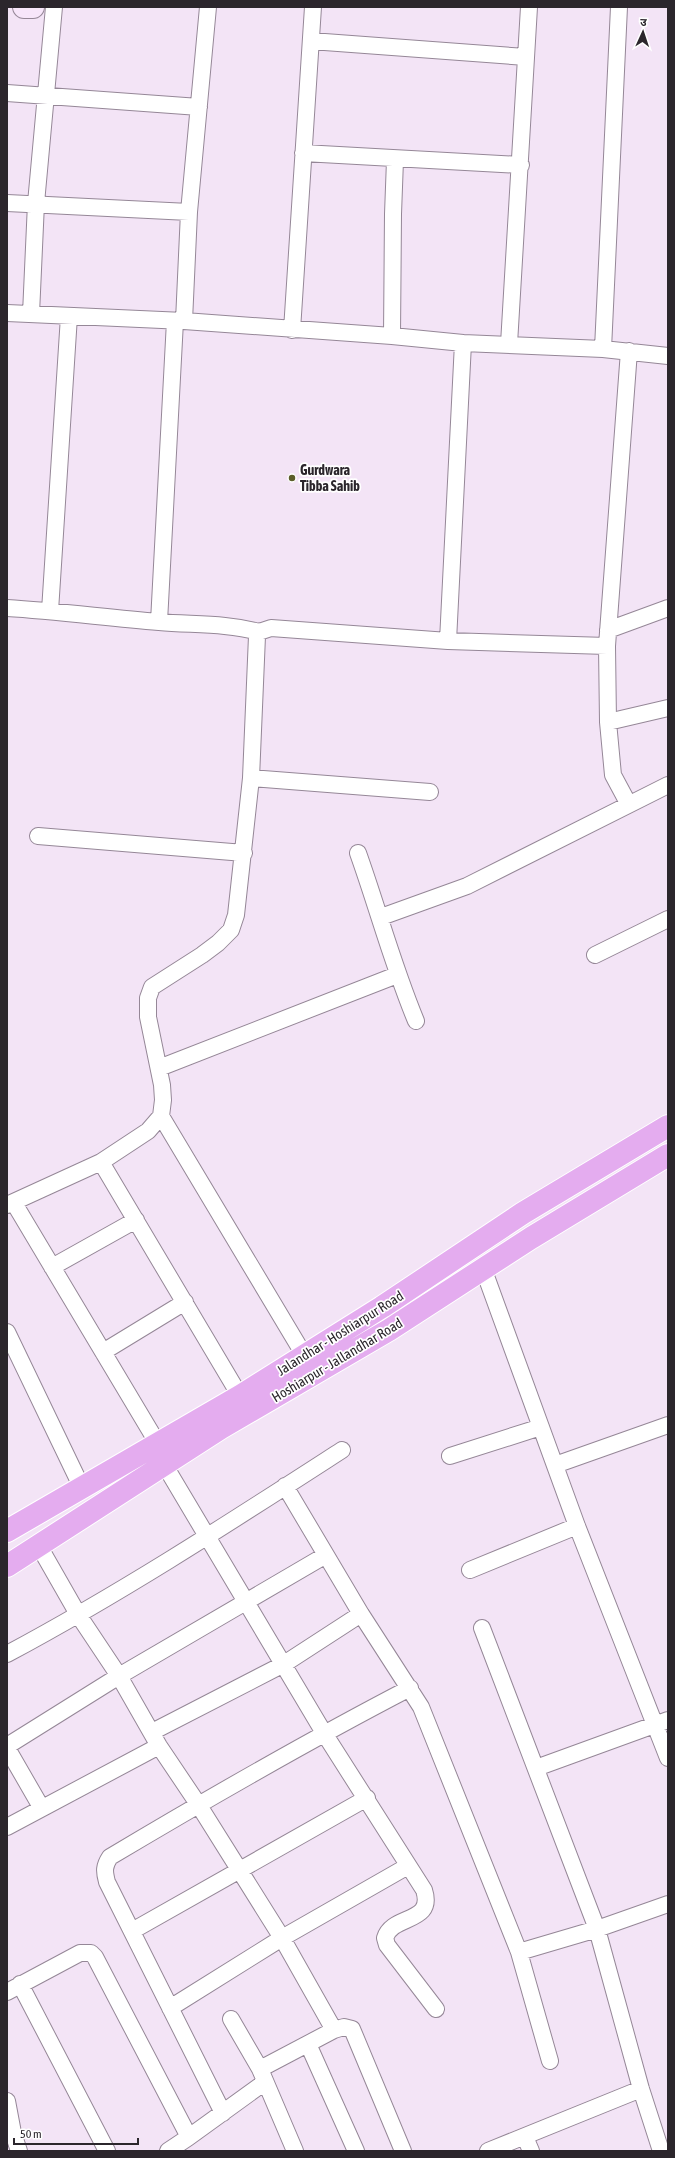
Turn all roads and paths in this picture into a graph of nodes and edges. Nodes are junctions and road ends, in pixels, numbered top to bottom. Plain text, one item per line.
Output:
1 (24, 7) edge
2 (33, 7) edge
3 (54, 7) edge
4 (208, 7) edge
5 (313, 7) edge
6 (529, 7) edge
7 (620, 7) edge
8 (311, 41) junction
9 (526, 57) junction
10 (7, 93) edge
11 (46, 97) junction
12 (199, 106) junction
13 (303, 153) junction
14 (395, 160) junction
15 (521, 165) junction
16 (7, 203) edge
17 (36, 203) junction
18 (189, 212) junction
19 (7, 313) edge
20 (31, 314) junction
21 (69, 316) junction
22 (180, 321) junction
23 (292, 330) junction
24 (392, 336) junction
25 (463, 343) junction
26 (509, 344) junction
27 (603, 349) junction
28 (629, 351) junction
29 (668, 356) edge
30 (7, 608) edge
31 (668, 608) edge
32 (50, 611) junction
33 (159, 622) junction
34 (608, 630) junction
35 (259, 632) junction
36 (448, 641) junction
37 (607, 646) junction
38 (668, 708) edge
39 (608, 722) junction
40 (251, 778) junction
41 (668, 785) edge
42 (430, 792) dead end
43 (628, 803) junction
44 (38, 836) dead end
45 (244, 853) junction
46 (358, 853) dead end
47 (380, 917) junction
48 (668, 919) edge
49 (595, 955) dead end
50 (397, 975) junction
51 (416, 1021) dead end
52 (159, 1068) junction
53 (161, 1116) junction
54 (668, 1126) edge
55 (668, 1155) edge
56 (101, 1162) junction
57 (10, 1204) edge
58 (136, 1220) junction
59 (52, 1267) junction
60 (483, 1268) junction
61 (185, 1302) junction
62 (7, 1332) edge
63 (103, 1352) junction
64 (309, 1364) junction
65 (240, 1396) junction
66 (668, 1425) edge
67 (541, 1428) junction
68 (342, 1450) dead end
69 (161, 1454) junction
70 (450, 1456) dead end
71 (555, 1465) junction
72 (285, 1486) junction
73 (82, 1488) junction
74 (577, 1526) junction
75 (7, 1531) edge
76 (207, 1537) junction
77 (39, 1546) junction
78 (326, 1555) junction
79 (7, 1566) edge
80 (470, 1570) dead end
81 (248, 1602) junction
82 (361, 1614) junction
83 (79, 1616) junction
84 (482, 1628) dead end
85 (7, 1654) edge
86 (284, 1664) junction
87 (118, 1676) junction
88 (410, 1688) junction
89 (661, 1722) edge
90 (152, 1732) junction
91 (324, 1733) junction
92 (159, 1746) junction
93 (7, 1747) edge
94 (668, 1758) edge
95 (536, 1768) junction
96 (367, 1798) junction
97 (198, 1804) junction
98 (41, 1807) junction
99 (7, 1827) edge
100 (408, 1866) junction
101 (240, 1871) junction
102 (668, 1904) edge
103 (597, 1928) junction
104 (132, 1931) junction
105 (282, 1938) junction
106 (518, 1952) junction
107 (13, 1988) edge
108 (170, 2008) junction
109 (436, 2009) dead end
110 (231, 2019) dead end
111 (334, 2030) junction
112 (308, 2044) junction
113 (550, 2061) dead end
114 (263, 2076) junction
115 (641, 2089) junction
116 (7, 2101) edge
117 (223, 2113) junction
118 (189, 2137) junction
119 (528, 2144) edge
120 (19, 2151) edge
121 (107, 2151) edge
122 (168, 2151) edge
123 (294, 2151) edge
124 (356, 2151) edge
125 (403, 2151) edge
126 (488, 2151) edge
127 (661, 2151) edge

1 - 2 street
3 - 11 street
4 - 12 street
5 - 8 street
6 - 9 street
7 - 27 street
8 - 9 street
8 - 13 street
9 - 15 street
10 - 11 street
11 - 12 street
11 - 17 street
12 - 18 street
13 - 14 street
13 - 23 street
14 - 15 street
14 - 24 street
15 - 26 street
16 - 17 street
17 - 18 street
17 - 20 street
18 - 22 street
19 - 20 street
20 - 21 street
21 - 22 street
21 - 32 street
22 - 23 street
22 - 33 street
23 - 24 street
24 - 25 street
25 - 26 street
25 - 36 street
26 - 27 street
27 - 28 street
28 - 29 street
28 - 34 street
30 - 32 street
31 - 34 street
32 - 33 street
33 - 35 street
34 - 37 street
35 - 36 street
35 - 40 street
36 - 37 street
37 - 39 street
38 - 39 street
39 - 43 street
40 - 42 street
40 - 45 street
41 - 43 street
43 - 47 street
44 - 45 street
45 - 52 street
46 - 47 street
47 - 50 street
48 - 49 street
50 - 51 street
50 - 52 street
52 - 53 street
53 - 56 street
53 - 64 street
54 - 64 highway, Jalandhar - Hoshiarpur Road
55 - 60 highway, Hoshiarpur - Jallandhar Road
56 - 57 street
56 - 58 street
57 - 59 street
58 - 59 street
58 - 61 street
59 - 63 street
60 - 64 highway, Hoshiarpur - Jallandhar Road
60 - 67 street
61 - 63 street
61 - 65 street
62 - 73 street
63 - 69 street
64 - 65 highway, Jalandhar - Hoshiarpur Road
64 - 69 highway, Hoshiarpur - Jallandhar Road
65 - 69 highway, Jalandhar - Hoshiarpur Road
66 - 71 street
67 - 70 street
67 - 71 street
68 - 72 street
69 - 73 highway, Jalandhar - Hoshiarpur Road
69 - 76 street
69 - 77 highway, Hoshiarpur - Jallandhar Road
71 - 74 street
72 - 76 street
72 - 78 street
73 - 75 highway, Jalandhar - Hoshiarpur Road
74 - 80 street
74 - 89 street
76 - 81 street
76 - 83 street
77 - 79 highway, Hoshiarpur - Jallandhar Road
77 - 83 street
78 - 81 street
78 - 82 street
81 - 86 street
81 - 87 street
82 - 86 street
82 - 88 street
83 - 85 street
83 - 87 street
84 - 95 street
86 - 90 street
86 - 91 street
87 - 90 street
87 - 93 street
88 - 91 street
88 - 106 street
89 - 94 street
89 - 95 street
90 - 92 street
91 - 96 street
91 - 97 street
92 - 97 street
92 - 98 street
93 - 98 street
95 - 103 street
96 - 100 street
96 - 101 street
97 - 101 street
97 - 104 street
98 - 99 street
100 - 105 street
100 - 109 street
101 - 104 street
101 - 105 street
102 - 103 street
103 - 106 street
103 - 115 street
104 - 108 street
105 - 108 street
105 - 111 street
106 - 113 street
107 - 118 street
107 - 121 street
108 - 117 street
110 - 114 street
111 - 112 street
111 - 125 street
112 - 114 street
112 - 124 street
114 - 117 street
114 - 123 street
115 - 119 street
115 - 127 street
116 - 120 street
117 - 118 street
118 - 122 street
119 - 126 street

